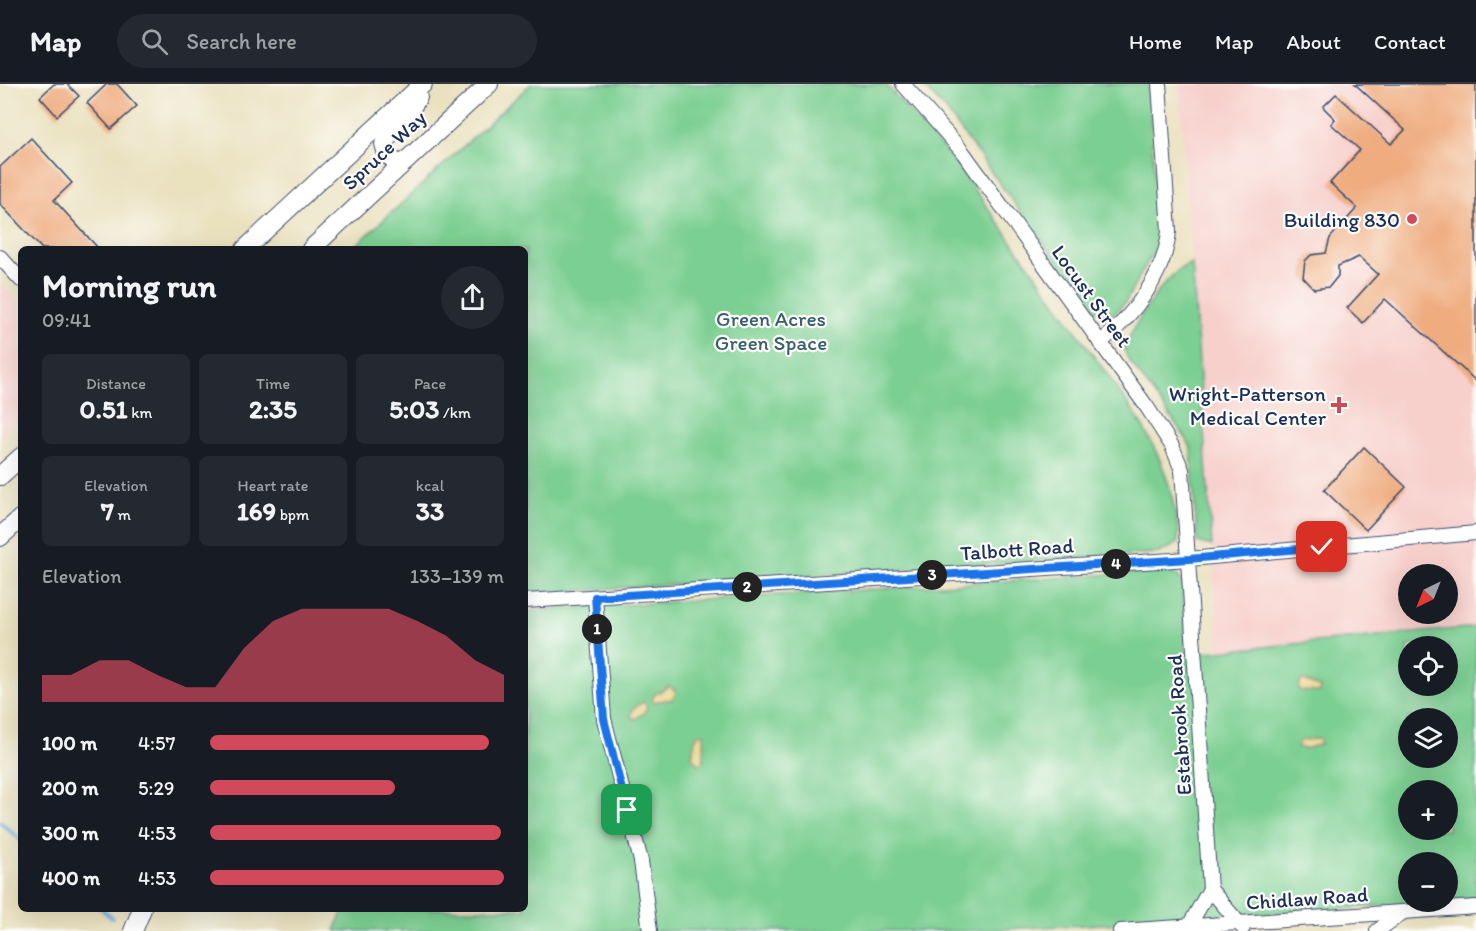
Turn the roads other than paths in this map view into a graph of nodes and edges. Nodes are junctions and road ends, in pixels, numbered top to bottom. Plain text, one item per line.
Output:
1 (423, 84) edge
2 (489, 84) edge
3 (903, 84) edge
4 (1159, 84) edge
5 (399, 166) junction
6 (248, 246) edge
7 (314, 246) edge
8 (0, 258) edge
9 (18, 277) edge
10 (1100, 343) junction
11 (18, 460) edge
12 (0, 476) edge
13 (18, 521) edge
14 (1476, 533) edge
15 (0, 537) edge
16 (1189, 559) junction
17 (595, 597) junction
18 (528, 601) edge
19 (1210, 889) junction
20 (1476, 906) edge
21 (1458, 907) edge
22 (141, 912) edge
23 (1403, 912) joint
24 (1243, 928) edge
25 (1188, 929) edge
26 (133, 931) edge
27 (650, 931) edge
28 (1120, 931) edge
29 (1377, 931) edge

1 - 5 street
1 - 6 street, Spruce Way
2 - 5 street, Spruce Way
3 - 10 street, Locust Street
4 - 10 street
5 - 7 street, Spruce Way
8 - 9 street
10 - 16 street, Locust Street
11 - 12 street
13 - 15 street
14 - 16 street, Talbott Road
16 - 17 street, Talbott Road
16 - 19 street, Estabrook Road
17 - 18 street, Talbott Road
17 - 27 street
19 - 24 street
19 - 25 street
20 - 21 street, Chidlaw Road
22 - 26 street
23 - 24 street, Chidlaw Road
23 - 29 street
24 - 25 street, Chidlaw Road
25 - 28 street, Chidlaw Road

